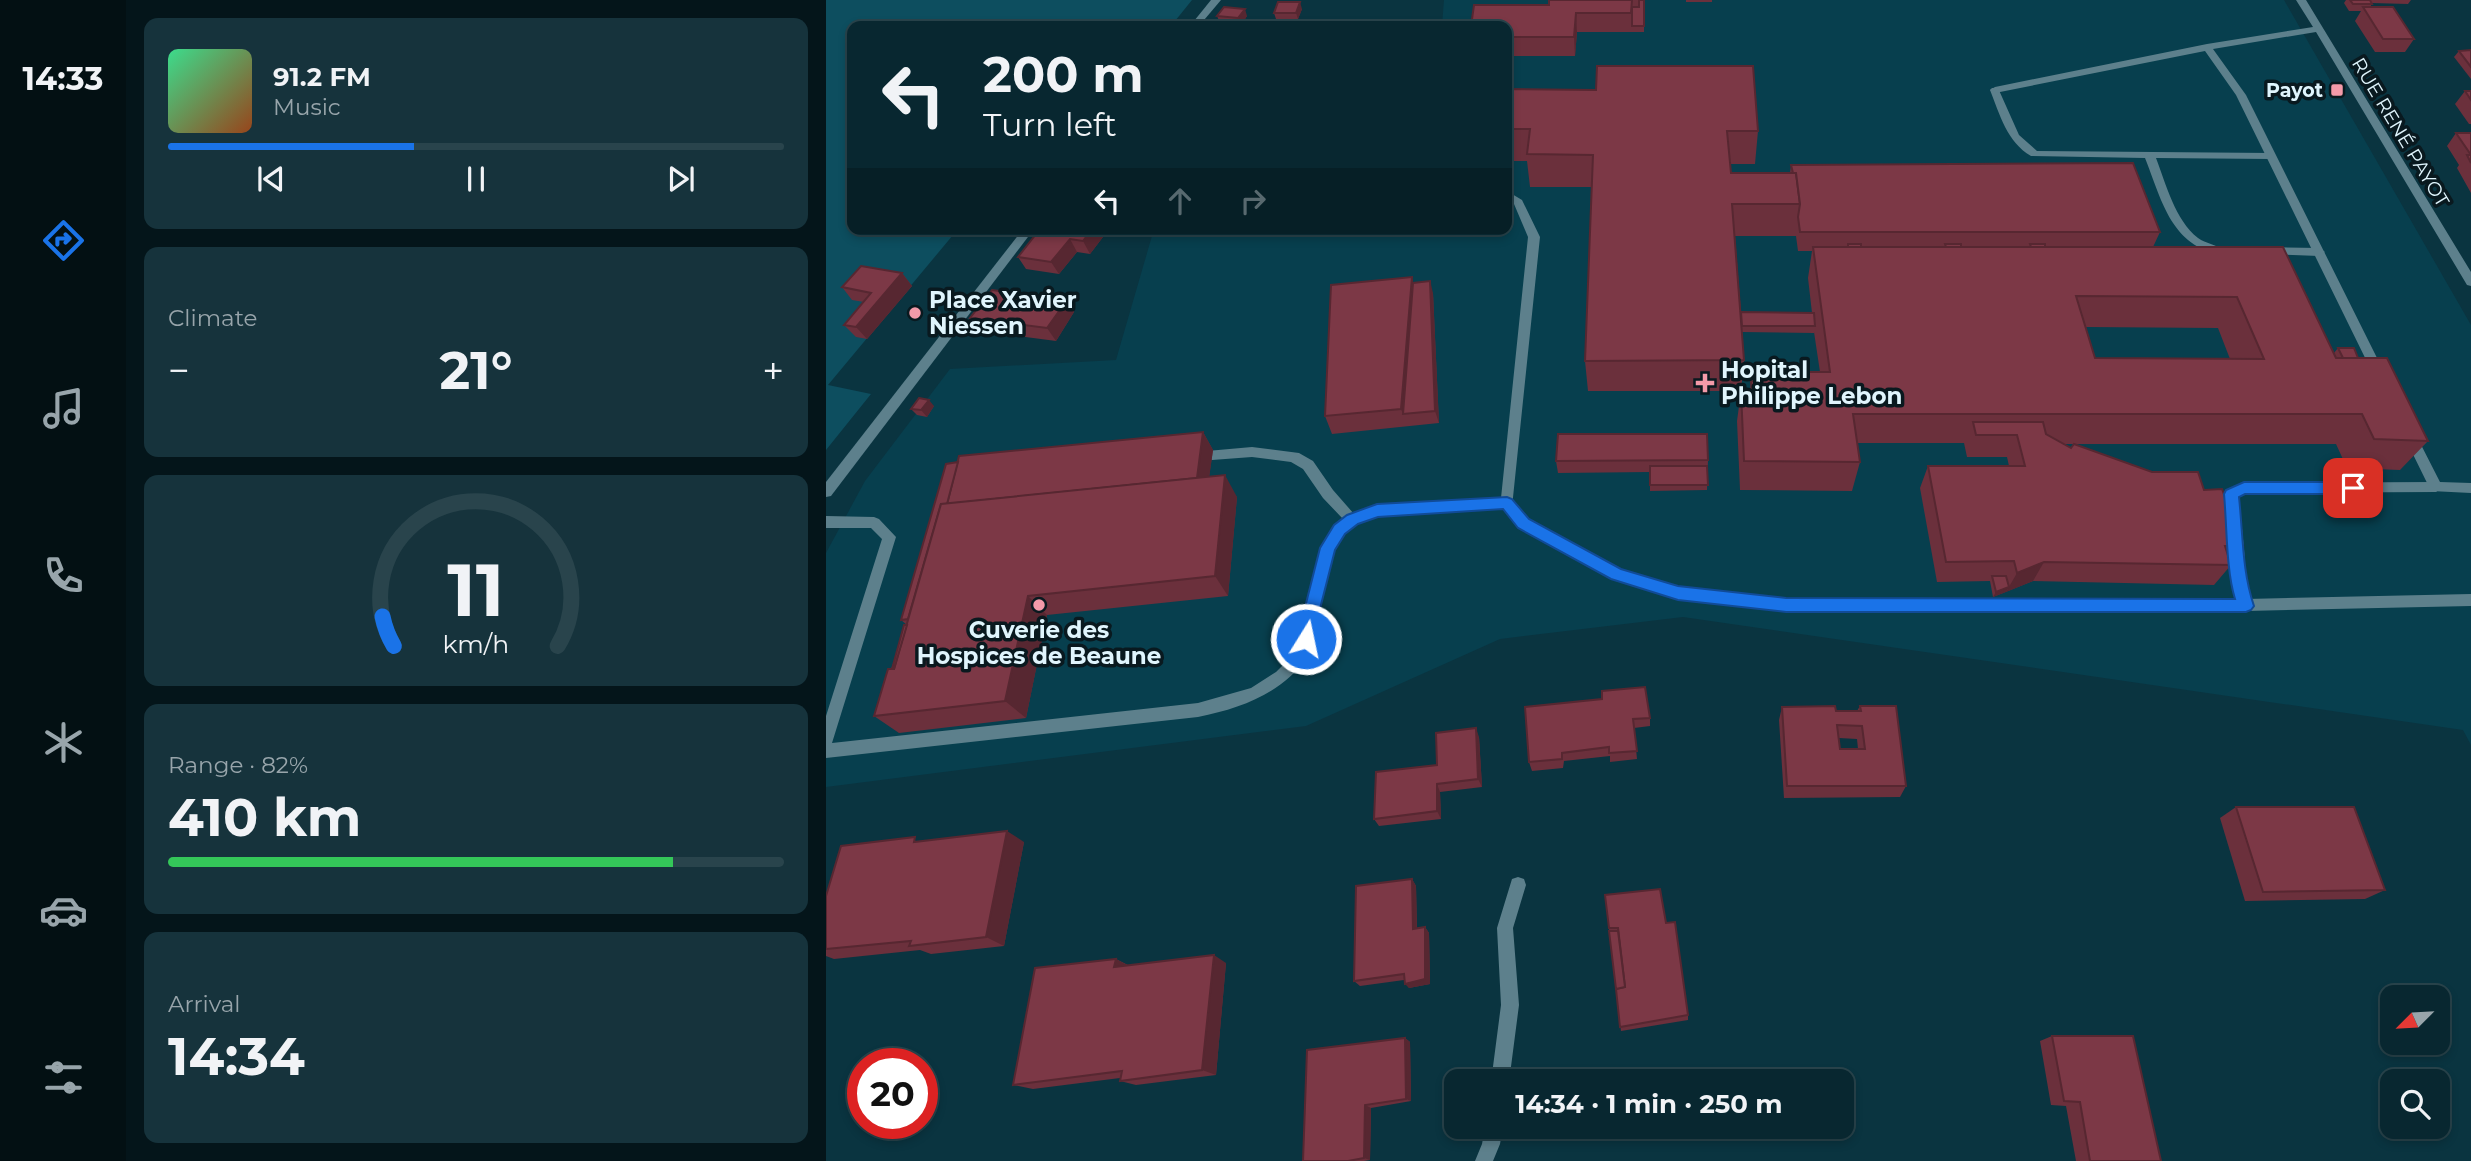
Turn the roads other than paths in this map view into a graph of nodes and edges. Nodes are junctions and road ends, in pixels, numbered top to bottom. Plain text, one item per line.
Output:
1 (1216, 0) edge
2 (2301, 0) edge
3 (1198, 21) edge
4 (2319, 29) junction
5 (2207, 47) junction
6 (2149, 155) junction
7 (2271, 156) junction
8 (1512, 198) edge
9 (1024, 235) edge
10 (2229, 251) edge
11 (2253, 251) edge
12 (2319, 252) junction
13 (2471, 282) edge
14 (2385, 384) edge
15 (2403, 421) edge
16 (1212, 455) dead end
17 (2436, 487) junction
18 (2471, 488) edge
19 (826, 492) edge
20 (1507, 503) junction
21 (1352, 520) junction
22 (826, 522) edge
23 (2471, 600) edge
24 (2246, 606) junction
25 (826, 740) edge
26 (826, 751) edge
27 (1518, 885) dead end
28 (1502, 1069) edge
29 (1492, 1139) edge
30 (1484, 1161) edge

1 - 3 street
2 - 4 street, RUE RENÉ PAYOT
4 - 5 street
4 - 13 street, RUE RENÉ PAYOT
5 - 6 street
5 - 7 street
6 - 7 street
6 - 10 street
7 - 12 street
8 - 20 street
9 - 19 street
11 - 12 street
12 - 14 street
15 - 17 street
16 - 21 street
17 - 18 street
17 - 24 street
20 - 21 street
20 - 24 street
21 - 26 street
22 - 25 street
23 - 24 street
27 - 28 street
29 - 30 street

